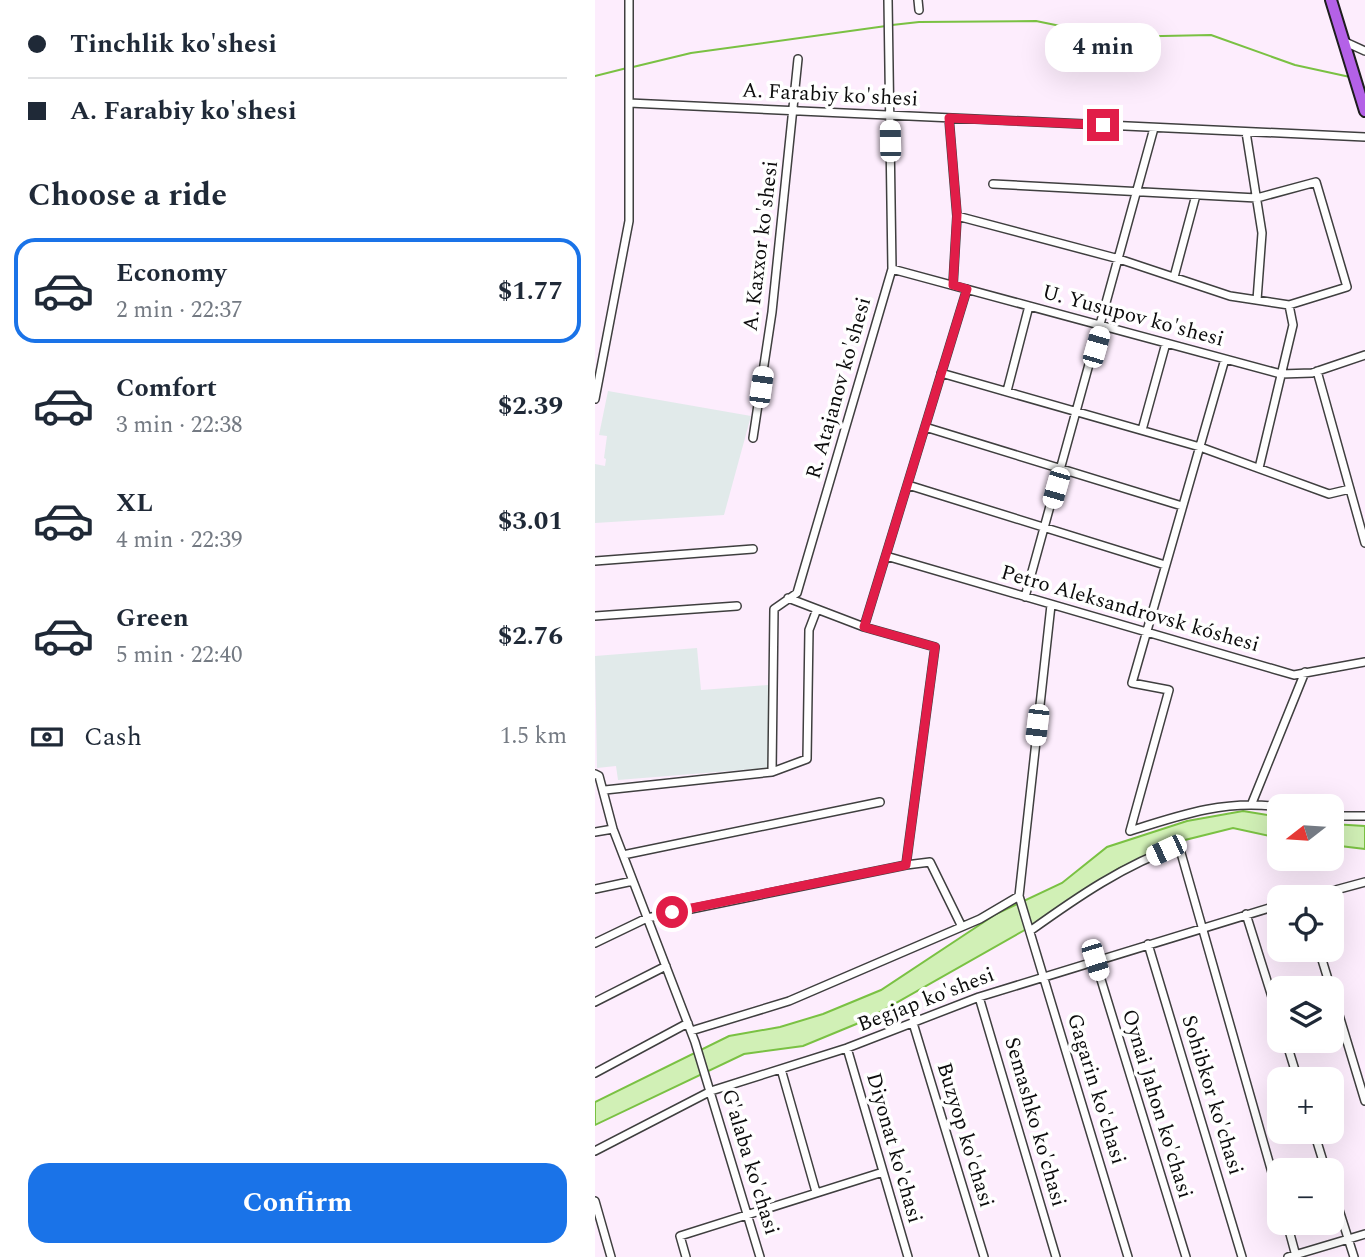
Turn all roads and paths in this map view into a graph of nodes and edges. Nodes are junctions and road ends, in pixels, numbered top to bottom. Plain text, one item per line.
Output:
1 (629, 0) edge
2 (888, 0) edge
3 (918, 0) edge
4 (1331, 0) edge
5 (919, 10) dead end
6 (1345, 45) junction
7 (1365, 51) edge
8 (798, 58) dead end
9 (629, 103) junction
10 (794, 111) junction
11 (1365, 111) edge
12 (890, 115) junction
13 (949, 118) junction
14 (1154, 128) junction
15 (1246, 132) junction
16 (1365, 137) edge
17 (993, 184) dead end
18 (1137, 191) junction
19 (1196, 195) junction
20 (1257, 198) junction
21 (957, 215) junction
22 (1119, 259) junction
23 (892, 269) junction
24 (1174, 277) junction
25 (953, 285) junction
26 (967, 289) junction
27 (1257, 300) junction
28 (1289, 305) junction
29 (1029, 306) junction
30 (1102, 326) junction
31 (1166, 343) junction
32 (1365, 355) edge
33 (1225, 359) junction
34 (1317, 371) junction
35 (941, 373) junction
36 (1281, 374) junction
37 (1007, 391) junction
38 (595, 399) edge
39 (1078, 411) junction
40 (925, 427) junction
41 (1142, 430) junction
42 (753, 438) dead end
43 (1200, 447) junction
44 (1062, 468) junction
45 (1259, 468) junction
46 (908, 485) junction
47 (1350, 489) junction
48 (1182, 506) junction
49 (1363, 527) edge
50 (1045, 528) junction
51 (1365, 543) edge
52 (753, 549) dead end
53 (886, 556) junction
54 (595, 561) edge
55 (1165, 565) junction
56 (1025, 597) junction
57 (788, 598) junction
58 (1051, 605) junction
59 (737, 606) dead end
60 (817, 609) junction
61 (595, 616) edge
62 (864, 627) junction
63 (1145, 632) junction
64 (1365, 662) edge
65 (1305, 672) junction
66 (772, 772) junction
67 (595, 774) edge
68 (605, 790) junction
69 (880, 802) dead end
70 (1252, 803) junction
71 (1267, 805) edge
72 (1344, 816) edge
73 (1365, 816) edge
74 (613, 829) junction
75 (595, 832) edge
76 (623, 855) junction
77 (906, 865) junction
78 (633, 881) junction
79 (1365, 884) edge
80 (595, 889) edge
81 (1344, 889) edge
82 (1020, 899) junction
83 (1267, 908) edge
84 (1246, 914) junction
85 (647, 918) junction
86 (961, 925) junction
87 (1204, 927) junction
88 (1030, 929) junction
89 (595, 943) edge
90 (1148, 944) junction
91 (1095, 960) junction
92 (666, 966) junction
93 (1044, 976) junction
94 (1267, 981) edge
95 (979, 997) junction
96 (595, 1002) edge
97 (688, 1023) junction
98 (913, 1023) junction
99 (691, 1031) junction
100 (1344, 1032) edge
101 (847, 1048) junction
102 (781, 1069) junction
103 (595, 1073) edge
104 (711, 1091) junction
105 (1365, 1101) edge
106 (595, 1151) edge
107 (1268, 1158) edge
108 (883, 1172) junction
109 (816, 1192) junction
110 (595, 1201) edge
111 (747, 1213) junction
112 (1344, 1226) edge
113 (1365, 1234) edge
114 (1289, 1235) edge
115 (1348, 1239) junction
116 (1293, 1256) edge
117 (611, 1257) edge
118 (686, 1257) edge
119 (760, 1257) edge
120 (908, 1257) edge
121 (984, 1257) edge
122 (1056, 1257) edge
123 (1128, 1257) edge
124 (1186, 1257) edge
125 (1243, 1257) edge
126 (1354, 1257) edge

1 - 9 street
2 - 12 street, R. Atajanov ko'shesi
3 - 5 street
4 - 6 highway
6 - 7 street
6 - 11 highway
8 - 10 street, A. Kaxxor ko'shesi
9 - 10 street, A. Farabiy ko'shesi
9 - 38 street
10 - 12 street, A. Farabiy ko'shesi
10 - 42 street, A. Kaxxor ko'shesi
12 - 13 street, A. Farabiy ko'shesi
12 - 23 street, R. Atajanov ko'shesi
13 - 14 street, A. Farabiy ko'shesi
13 - 21 street
14 - 15 street, A. Farabiy ko'shesi
14 - 18 street
15 - 16 street, A. Farabiy ko'shesi
15 - 20 street
17 - 18 street
18 - 19 street
18 - 22 street
19 - 20 street
19 - 24 street
20 - 27 street
20 - 28 street
21 - 22 street
21 - 25 street
22 - 24 street
22 - 30 street
23 - 25 street, U. Yusupov ko'shesi
23 - 57 street, R. Atajanov ko'shesi
24 - 27 street
25 - 26 street, U. Yusupov ko'shesi
26 - 29 street, U. Yusupov ko'shesi
26 - 35 street
27 - 28 street
28 - 36 street
29 - 30 street, U. Yusupov ko'shesi
29 - 37 street
30 - 31 street, U. Yusupov ko'shesi
30 - 39 street
31 - 33 street, U. Yusupov ko'shesi
31 - 41 street
32 - 34 street, U. Yusupov ko'shesi
33 - 36 street, U. Yusupov ko'shesi
33 - 43 street
34 - 36 street, U. Yusupov ko'shesi
34 - 47 street
35 - 37 street
35 - 40 street
36 - 45 street
37 - 39 street
39 - 41 street
39 - 44 street
40 - 44 street
40 - 46 street
41 - 43 street
43 - 45 street
43 - 48 street
44 - 48 street
44 - 50 street
45 - 47 street
46 - 50 street
46 - 53 street
47 - 49 street
48 - 55 street
49 - 51 street
50 - 55 street
50 - 56 street
52 - 54 street
53 - 56 street, Petro Aleksandrovsk kóshesi
53 - 62 street
55 - 63 street
56 - 58 street, Petro Aleksandrovsk kóshesi
57 - 60 street
57 - 66 street, R. Atajanov ko'shesi
58 - 63 street, Petro Aleksandrovsk kóshesi
58 - 82 street
59 - 61 street
60 - 62 street
60 - 66 street
62 - 77 street
63 - 65 street, Petro Aleksandrovsk kóshesi
63 - 70 street
64 - 65 street, Petro Aleksandrovsk kóshesi
65 - 70 street
66 - 68 street
67 - 68 street
68 - 74 street, G'alaba ko'chasi
69 - 76 street
70 - 71 street
72 - 73 street
74 - 75 street
74 - 76 street, G'alaba ko'chasi
76 - 78 street, G'alaba ko'chasi
77 - 85 street
77 - 86 street
78 - 80 street
78 - 85 street, G'alaba ko'chasi
79 - 81 street
82 - 86 street
82 - 88 street, Gagarin ko'chasi
83 - 84 street, Begjap ko'shesi
84 - 87 street, Begjap ko'shesi
84 - 94 street
85 - 89 street
85 - 92 street, G'alaba ko'chasi
86 - 99 street
87 - 88 street
87 - 90 street, Begjap ko'shesi
87 - 107 street
88 - 93 street, Gagarin ko'chasi
90 - 91 street, Begjap ko'shesi
90 - 125 street, Sohibkor ko'chasi
91 - 93 street, Begjap ko'shesi
91 - 124 street, Oynai Jahon ko'chasi
92 - 96 street
92 - 97 street, G'alaba ko'chasi
93 - 95 street, Begjap ko'shesi
93 - 123 street, Gagarin ko'chasi
95 - 98 street, Begjap ko'shesi
95 - 122 street, Semashko ko'chasi
97 - 99 street, G'alaba ko'chasi
97 - 103 street
98 - 101 street, Begjap ko'shesi
98 - 121 street, Buzyop ko'chasi
99 - 104 street, G'alaba ko'chasi
100 - 105 street
101 - 102 street, Begjap ko'shesi
101 - 108 street, Diyonat ko'chasi
102 - 104 street, Begjap ko'shesi
102 - 109 street
104 - 106 street, Begjap ko'shesi
104 - 111 street, G'alaba ko'chasi
108 - 109 street
108 - 120 street, Diyonat ko'chasi
109 - 111 street
110 - 117 street
111 - 118 street
111 - 119 street, G'alaba ko'chasi
112 - 115 street
113 - 115 street
114 - 116 street
115 - 116 street
115 - 126 street

